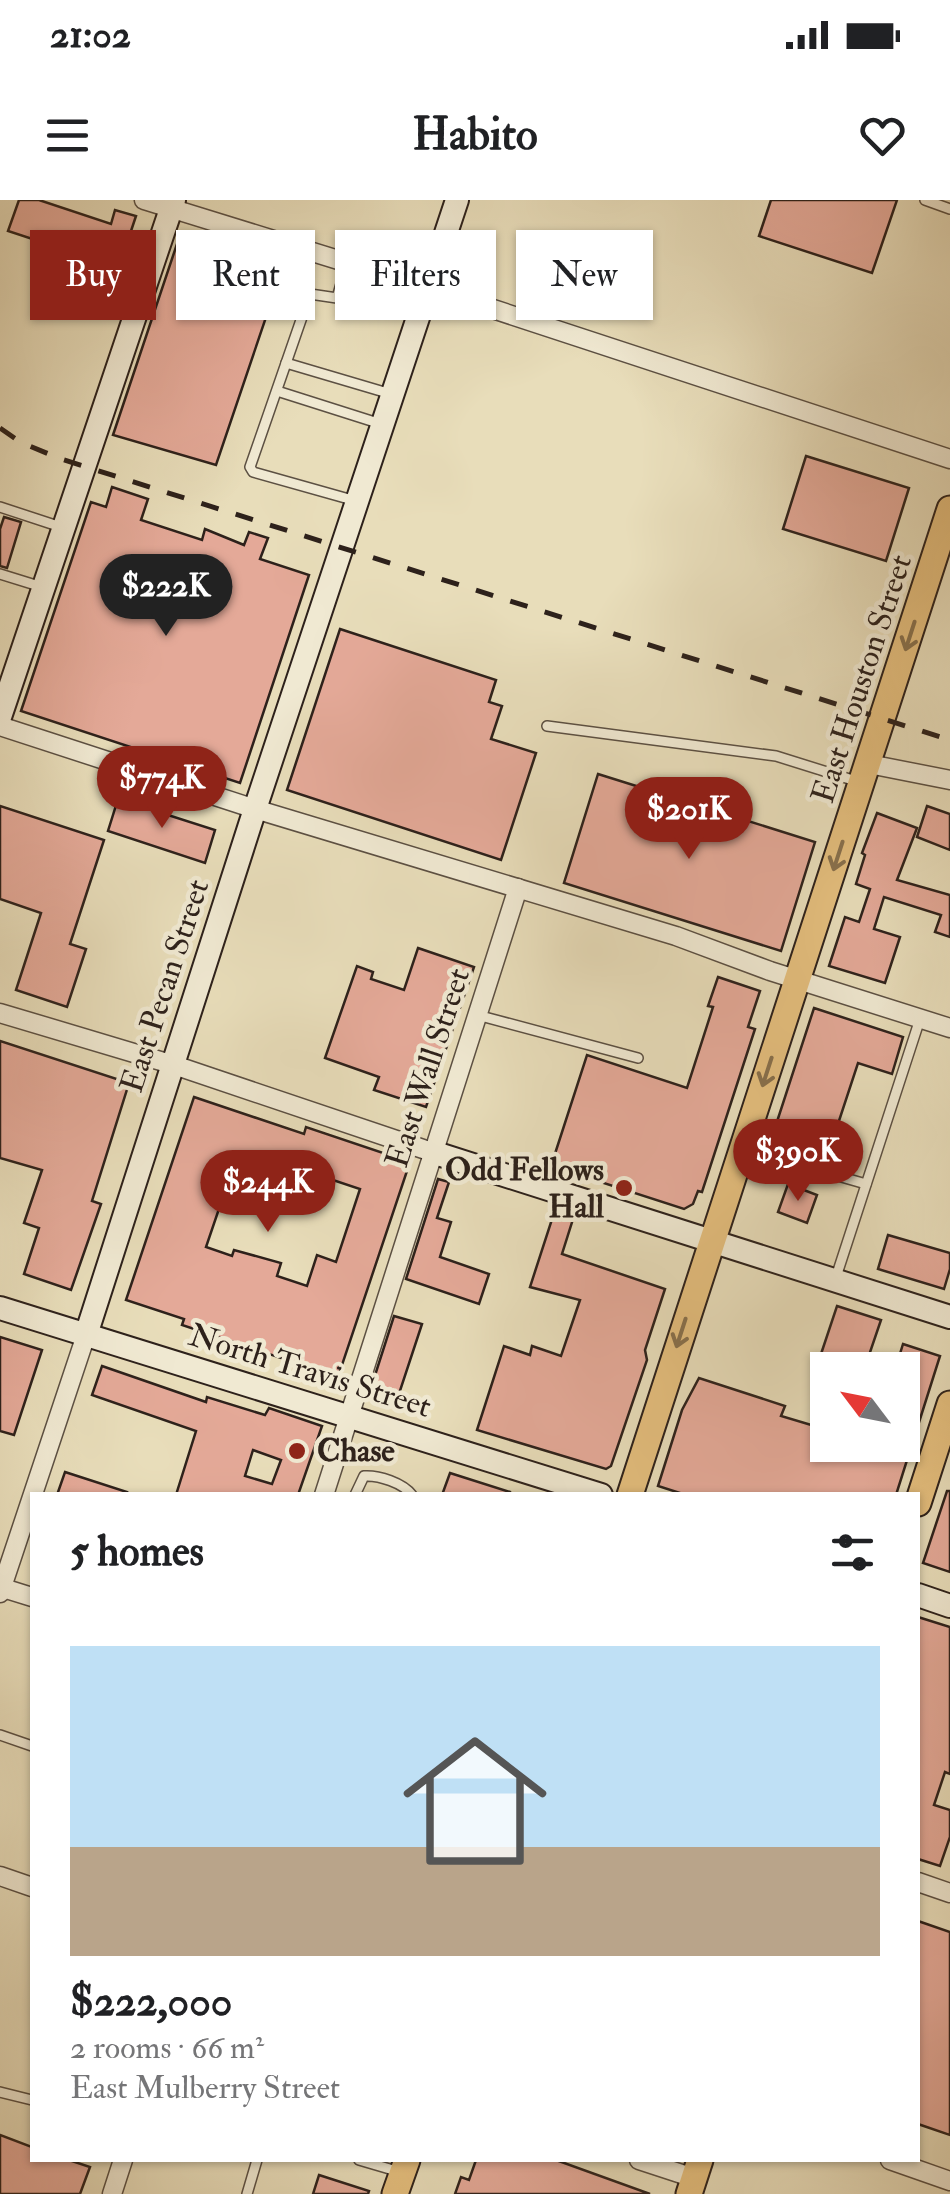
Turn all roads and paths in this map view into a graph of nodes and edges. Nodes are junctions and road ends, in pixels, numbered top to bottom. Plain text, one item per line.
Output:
1 (144, 200) edge
2 (457, 200) edge
3 (925, 200) edge
4 (172, 204) edge
5 (950, 209) edge
6 (447, 230) edge
7 (335, 258) edge
8 (335, 298) edge
9 (496, 310) edge
10 (418, 320) edge
11 (286, 363) junction
12 (277, 391) junction
13 (393, 395) junction
14 (384, 424) junction
15 (950, 459) edge
16 (358, 501) junction
17 (0, 508) edge
18 (950, 510) edge
19 (65, 529) junction
20 (0, 574) edge
21 (44, 588) junction
22 (0, 717) edge
23 (0, 726) edge
24 (547, 726) dead end
25 (866, 773) junction
26 (950, 780) edge
27 (255, 809) junction
28 (518, 888) junction
29 (798, 980) junction
30 (0, 1012) edge
31 (477, 1016) junction
32 (920, 1019) junction
33 (950, 1028) edge
34 (638, 1058) dead end
35 (174, 1065) junction
36 (742, 1148) junction
37 (432, 1152) junction
38 (866, 1184) junction
39 (711, 1241) junction
40 (836, 1280) junction
41 (0, 1308) edge
42 (950, 1317) edge
43 (86, 1336) junction
44 (950, 1404) edge
45 (350, 1418) junction
46 (34, 1492) edge
47 (325, 1492) edge
48 (357, 1492) edge
49 (410, 1492) edge
50 (591, 1492) edge
51 (631, 1492) edge
52 (920, 1497) edge
53 (30, 1503) edge
54 (1, 1589) edge
55 (920, 1596) edge
56 (30, 1597) edge
57 (950, 1606) edge
58 (0, 1735) edge
59 (30, 1745) edge
60 (0, 1876) edge
61 (920, 1883) edge
62 (30, 1886) edge
63 (950, 1893) edge
64 (0, 2092) edge
65 (30, 2100) edge
66 (121, 2162) edge
67 (256, 2162) edge
68 (365, 2162) edge
69 (645, 2162) edge
70 (896, 2162) edge
71 (401, 2175) edge
72 (694, 2177) edge
73 (950, 2181) edge
74 (112, 2194) edge
75 (247, 2194) edge

1 - 4 street
2 - 6 street, East Pecan Street
3 - 5 lane
4 - 7 street
4 - 19 street
8 - 11 lane
9 - 15 street
10 - 13 street, East Pecan Street
11 - 12 lane
11 - 13 lane
12 - 14 lane
12 - 16 lane
13 - 14 street, East Pecan Street
14 - 16 street, East Pecan Street
16 - 27 street, East Pecan Street
17 - 19 lane
18 -> 25 main road, East Houston Street
19 - 21 street
20 - 21 lane
21 - 22 street
23 - 27 street
24 - 25 lane
25 - 26 street
25 -> 29 main road, East Houston Street
27 - 28 street
27 - 35 street, East Pecan Street
28 - 29 street
28 - 31 street, East Wall Street
29 - 32 street
29 -> 36 main road, East Houston Street
30 - 35 street
31 - 34 lane
31 - 37 street, East Wall Street
32 - 33 street
32 - 38 lane
35 - 37 street
35 - 43 street, East Pecan Street
36 - 38 lane
36 - 39 main road, East Houston Street
37 - 39 street
37 - 45 street, East Wall Street
38 - 40 lane
39 - 40 street
39 -> 51 main road, East Houston Street
40 - 42 street
41 - 43 street, North Travis Street
43 - 45 street, North Travis Street
43 - 46 street
44 - 52 main road
45 - 47 street, East Wall Street
45 - 50 street, North Travis Street
48 - 49 lane
53 - 54 street
54 - 56 street
55 - 57 street
58 - 59 lane
60 - 62 street
61 - 63 street
64 - 65 lane
66 - 74 street
67 - 75 lane
68 - 71 lane
69 - 72 street
70 - 73 street

